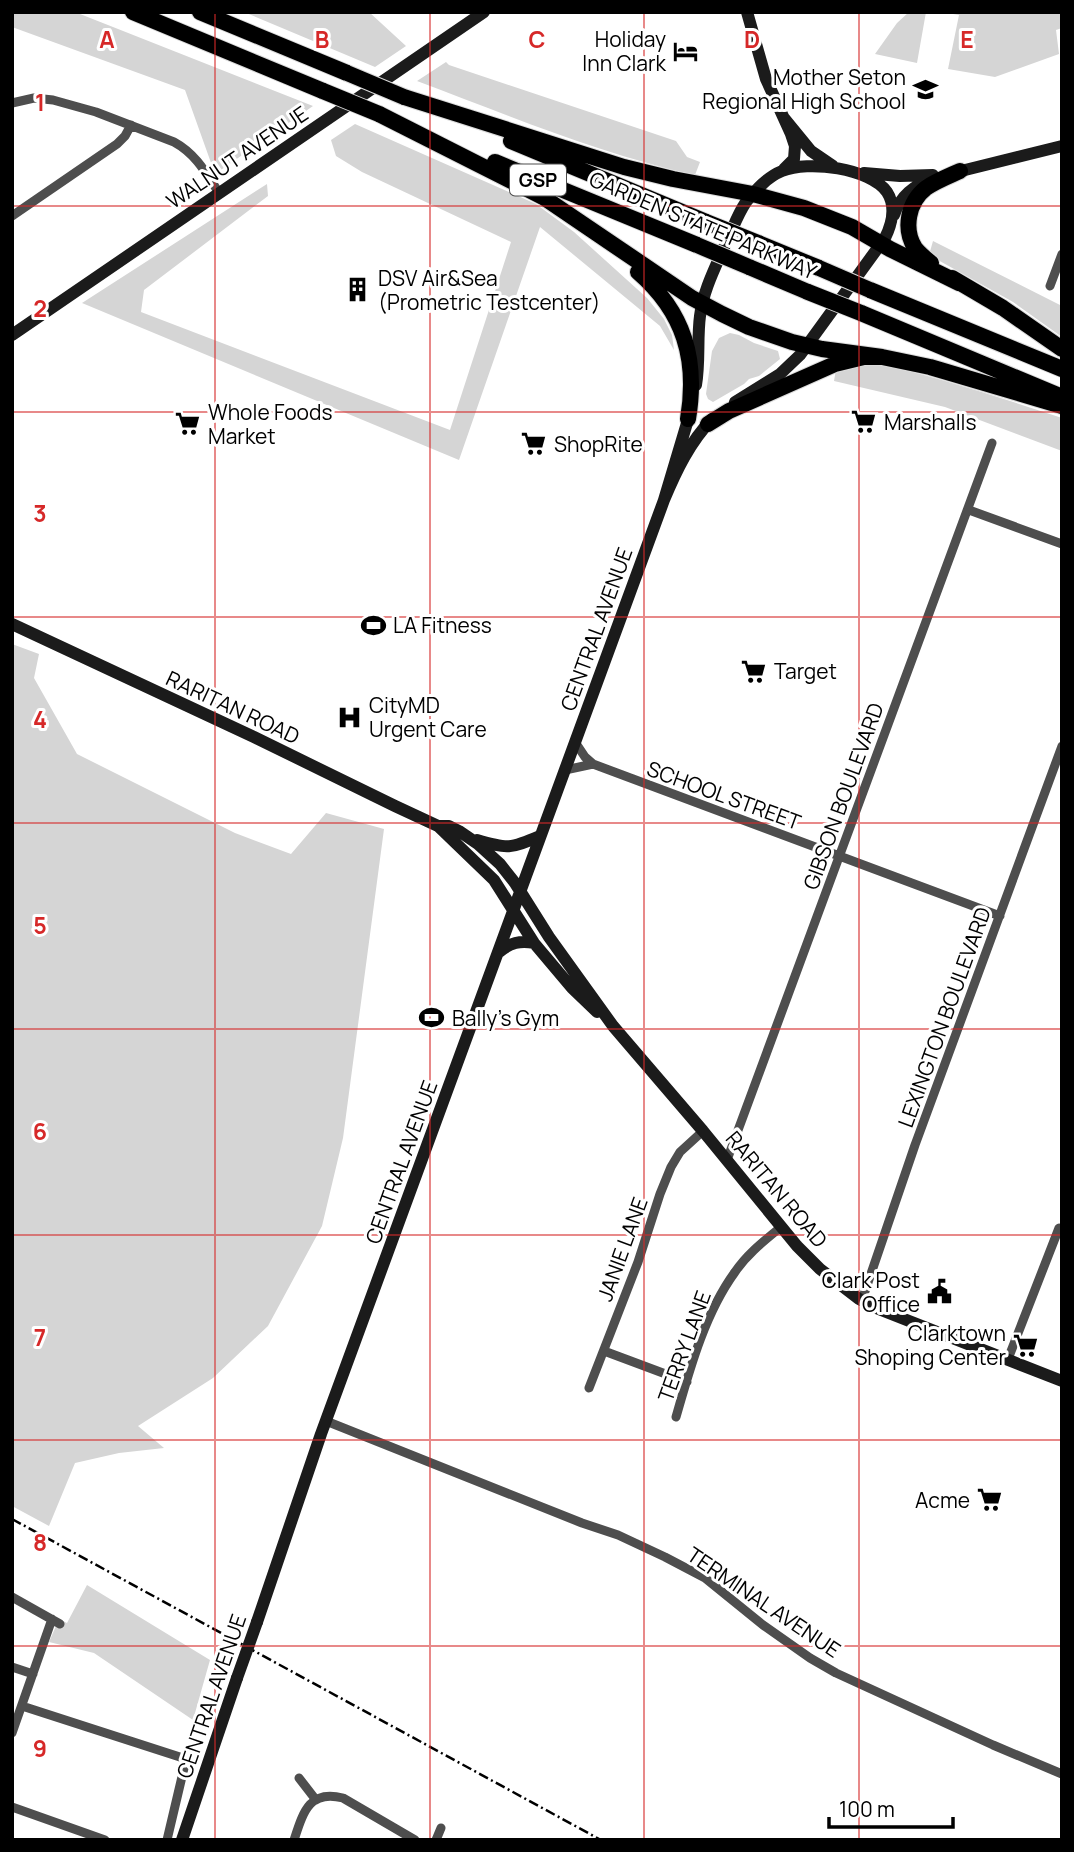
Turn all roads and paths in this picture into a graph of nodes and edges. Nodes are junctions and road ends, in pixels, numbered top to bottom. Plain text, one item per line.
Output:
1 (133, 12) edge
2 (200, 12) edge
3 (484, 12) edge
4 (747, 12) edge
5 (404, 97) junction
6 (12, 103) edge
7 (379, 114) junction
8 (784, 118) junction
9 (131, 125) junction
10 (1062, 146) edge
11 (843, 170) junction
12 (960, 171) junction
13 (778, 173) junction
14 (219, 193) junction
15 (753, 194) junction
16 (12, 216) edge
17 (891, 225) junction
18 (881, 243) junction
19 (618, 249) junction
20 (1062, 254) edge
21 (959, 283) junction
22 (1050, 286) dead end
23 (702, 304) junction
24 (12, 334) edge
25 (807, 346) junction
26 (1062, 349) edge
27 (882, 358) junction
28 (1062, 369) edge
29 (1062, 397) edge
30 (1062, 406) edge
31 (688, 419) junction
32 (708, 424) junction
33 (992, 443) dead end
34 (664, 500) junction
35 (969, 510) junction
36 (1062, 544) edge
37 (12, 624) edge
38 (575, 743) junction
39 (1062, 747) edge
40 (593, 764) junction
41 (565, 771) junction
42 (438, 826) junction
43 (540, 836) junction
44 (472, 839) junction
45 (839, 856) junction
46 (520, 892) junction
47 (514, 910) junction
48 (1000, 916) junction
49 (534, 943) junction
50 (498, 952) junction
51 (613, 1026) junction
52 (703, 1130) junction
53 (727, 1160) junction
54 (781, 1227) junction
55 (1059, 1228) dead end
56 (862, 1300) junction
57 (604, 1351) junction
58 (1007, 1359) junction
59 (1062, 1381) edge
60 (687, 1382) junction
61 (589, 1388) dead end
62 (676, 1417) dead end
63 (326, 1421) junction
64 (12, 1597) edge
65 (12, 1667) edge
66 (33, 1674) junction
67 (22, 1706) junction
68 (12, 1733) edge
69 (1062, 1774) edge
70 (299, 1778) dead end
71 (316, 1800) junction
72 (12, 1808) edge
73 (441, 1828) dead end
74 (105, 1840) edge
75 (167, 1840) edge
76 (182, 1840) edge
77 (294, 1840) edge
78 (415, 1840) edge
79 (436, 1840) edge

1 - 7 highway, GARDEN STATE PARKWAY / GSP, bridge
2 - 5 highway, GARDEN STATE PARKWAY / GSP, bridge
3 - 14 main road, WALNUT AVENUE
4 - 8 main road
5 - 15 highway
5 - 28 highway, GARDEN STATE PARKWAY / GSP, bridge
6 - 9 street
7 - 19 highway
7 - 29 highway, GARDEN STATE PARKWAY / GSP, bridge
8 - 11 main road
8 - 13 main road
9 - 14 street
9 - 16 street
10 - 12 main road
11 - 12 main road
11 - 13 main road, CENTRAL AVENUE
11 - 17 main road, CENTRAL AVENUE
12 - 17 main road
12 - 21 highway
13 - 15 main road, CENTRAL AVENUE
14 - 24 main road, WALNUT AVENUE
15 - 18 highway
15 - 23 main road, CENTRAL AVENUE
17 - 18 main road, CENTRAL AVENUE
18 - 21 highway
18 - 25 main road, CENTRAL AVENUE
19 - 23 highway
19 - 31 highway
20 - 22 street
21 - 26 highway
23 - 25 highway
23 - 31 main road, CENTRAL AVENUE
25 - 27 highway
25 - 32 main road, CENTRAL AVENUE
27 - 30 highway
27 - 32 highway
31 - 34 main road, CENTRAL AVENUE
32 - 34 main road, CENTRAL AVENUE
33 - 35 street, GIBSON BOULEVARD
34 - 38 main road, CENTRAL AVENUE
35 - 36 street
35 - 45 street, GIBSON BOULEVARD
37 - 42 main road, RARITAN ROAD
38 - 40 street, SCHOOL STREET
38 - 41 main road, CENTRAL AVENUE
39 - 48 street, LEXINGTON BOULEVARD
40 - 41 street
40 - 45 street, SCHOOL STREET
41 - 43 main road, CENTRAL AVENUE
42 - 44 main road, RARITAN ROAD
42 - 47 main road, RARITAN ROAD
43 - 44 main road
43 - 46 main road, CENTRAL AVENUE
44 - 46 main road, RARITAN ROAD
45 - 48 street, SCHOOL STREET
45 - 53 street, GIBSON BOULEVARD
46 - 47 main road, CENTRAL AVENUE
46 - 51 main road, RARITAN ROAD
47 - 49 main road, RARITAN ROAD
47 - 50 main road, CENTRAL AVENUE
48 - 56 street, LEXINGTON BOULEVARD
49 - 50 main road
49 - 51 main road, RARITAN ROAD
50 - 63 main road, CENTRAL AVENUE
51 - 52 main road, RARITAN ROAD
52 - 53 main road, RARITAN ROAD
52 - 57 street, JANIE LANE
53 - 54 main road, RARITAN ROAD
54 - 56 main road, RARITAN ROAD
54 - 60 street, TERRY LANE
55 - 58 street
56 - 58 main road, RARITAN ROAD
57 - 60 street
57 - 61 street, JANIE LANE
58 - 59 main road, RARITAN ROAD
60 - 62 street, TERRY LANE
63 - 69 street, TERMINAL AVENUE
63 - 76 main road, CENTRAL AVENUE, bridge
64 - 66 street
65 - 66 street
66 - 67 street
67 - 68 street
67 - 75 street
70 - 71 street
71 - 77 street
71 - 78 street
72 - 74 street
73 - 79 street

